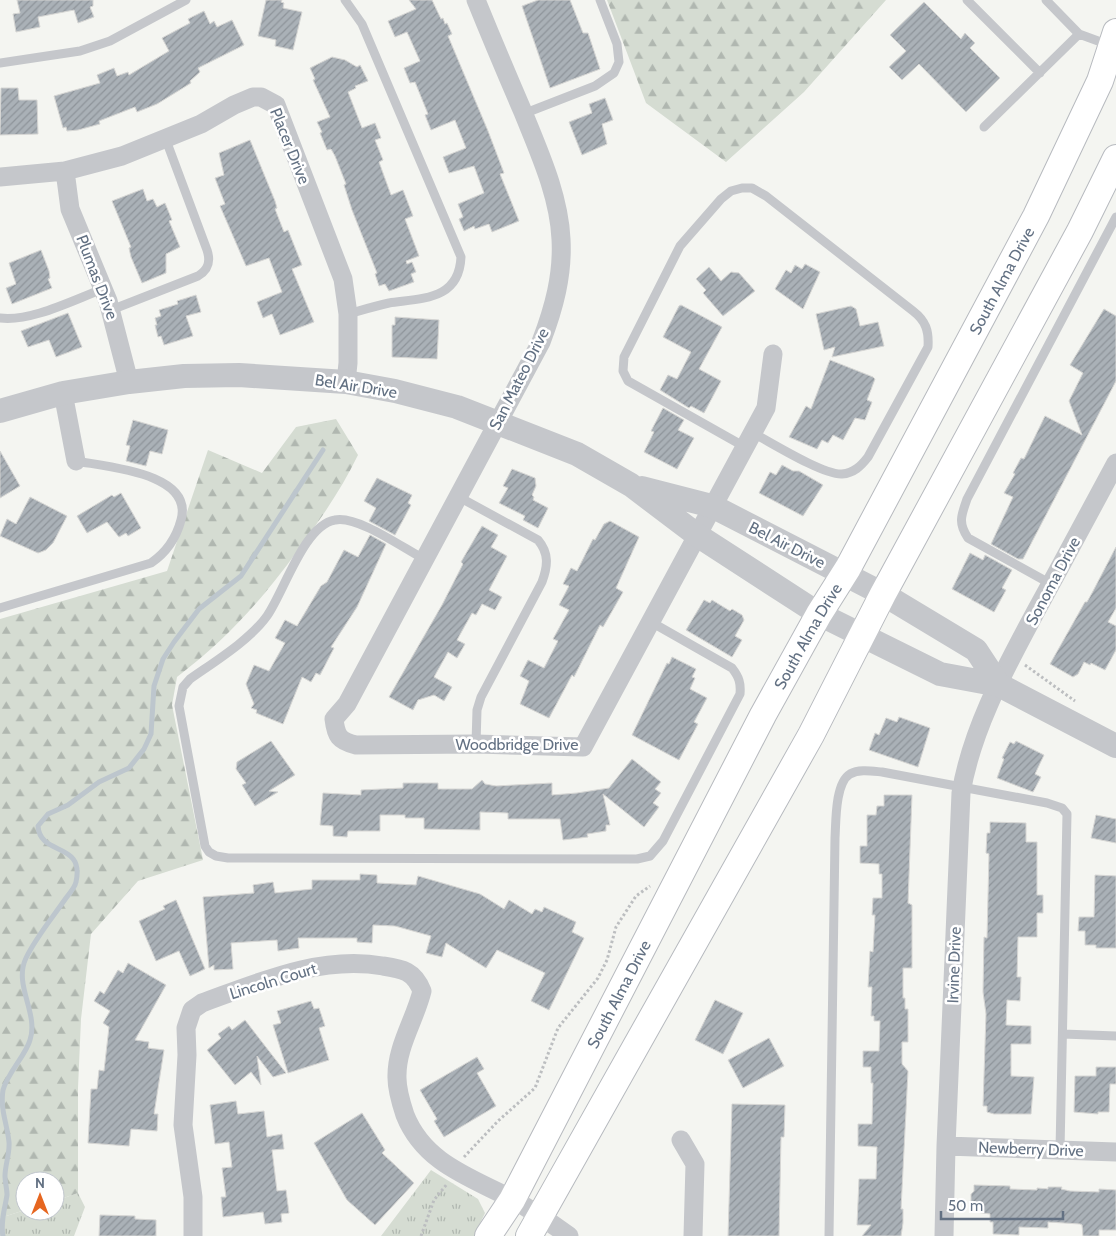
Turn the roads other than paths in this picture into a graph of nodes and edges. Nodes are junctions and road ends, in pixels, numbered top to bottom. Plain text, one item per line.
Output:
1 (186, 0) edge
2 (345, 0) edge
3 (476, 0) edge
4 (600, 0) edge
5 (967, 0) edge
6 (1046, 0) edge
7 (1079, 34) junction
8 (1114, 42) edge
9 (0, 63) edge
10 (1040, 73) junction
11 (524, 114) junction
12 (984, 127) dead end
13 (166, 140) junction
14 (1116, 158) edge
15 (65, 171) junction
16 (0, 177) edge
17 (1116, 217) edge
18 (103, 289) junction
19 (111, 310) junction
20 (348, 314) junction
21 (0, 318) edge
22 (773, 354) dead end
23 (128, 382) junction
24 (346, 382) junction
25 (63, 393) junction
26 (0, 411) edge
27 (498, 421) junction
28 (749, 440) junction
29 (76, 461) joint
30 (1116, 463) edge
31 (631, 485) junction
32 (457, 496) junction
33 (712, 506) junction
34 (697, 535) junction
35 (424, 559) junction
36 (844, 574) junction
37 (1051, 584) junction
38 (883, 594) junction
39 (0, 608) edge
40 (820, 614) junction
41 (650, 622) junction
42 (862, 635) junction
43 (995, 692) junction
44 (335, 734) joint
45 (476, 744) junction
46 (1116, 746) edge
47 (962, 787) junction
48 (1063, 1034) junction
49 (1116, 1036) edge
50 (681, 1140) dead end
51 (946, 1146) junction
52 (1060, 1150) junction
53 (1116, 1152) edge
54 (512, 1200) junction
55 (534, 1226) edge
56 (193, 1236) edge
57 (488, 1236) edge
58 (569, 1236) edge
59 (693, 1236) edge
60 (829, 1236) edge
61 (944, 1236) edge

1 - 9 lane
2 - 20 lane
3 - 11 street, San Mateo Drive
4 - 11 lane
5 - 10 lane
6 - 7 lane
7 - 8 lane
7 - 10 lane
8 - 36 main road, South Alma Drive
10 - 12 lane
11 - 27 street, San Mateo Drive
13 - 15 street, Placer Drive
13 - 19 lane
13 - 20 street, Placer Drive
14 - 38 main road
15 - 16 street, Placer Drive
15 - 18 street, Plumas Drive
17 - 37 lane
18 - 19 street, Plumas Drive
18 - 21 lane
19 - 23 street, Plumas Drive
20 - 24 street, Placer Drive
22 - 28 street, Woodbridge Drive
23 - 24 street, Bel Air Drive
23 - 25 street, Bel Air Drive
24 - 27 street, Bel Air Drive
25 - 26 street, Bel Air Drive
25 - 29 street
27 - 31 street, Bel Air Drive
27 - 32 street, San Mateo Drive
28 - 28 lane
28 - 33 street, Woodbridge Drive
29 - 39 lane
30 - 37 street, Sonoma Drive
31 - 33 street, Bel Air Drive
31 - 34 street, Bel Air Drive
32 - 35 street, San Mateo Drive
32 - 45 lane
33 - 34 street, Woodbridge Drive
33 - 36 street, Bel Air Drive
34 - 40 street, Bel Air Drive
34 - 41 street, Woodbridge Drive
35 - 41 lane
35 - 44 street, San Mateo Drive
36 - 38 street, Bel Air Drive
36 - 40 main road, South Alma Drive
37 - 43 street, Sonoma Drive
38 - 42 main road
38 - 43 street, Bel Air Drive
40 - 42 street, Bel Air Drive
40 - 54 main road, South Alma Drive
41 - 45 street, Woodbridge Drive
42 - 43 street, Bel Air Drive
42 - 55 main road
43 - 46 street, Bel Air Drive
43 - 47 street, Irvine Drive
44 - 45 street, Woodbridge Drive
47 - 48 lane
47 - 51 street, Irvine Drive
47 - 60 lane
48 - 49 lane
48 - 52 lane
50 - 59 street
51 - 52 street, Newberry Drive
51 - 61 street, Irvine Drive
52 - 53 street, Newberry Drive
54 - 55 street, Lincoln Court
54 - 56 street, Lincoln Court
54 - 57 main road, South Alma Drive
55 - 58 street, Lincoln Court

